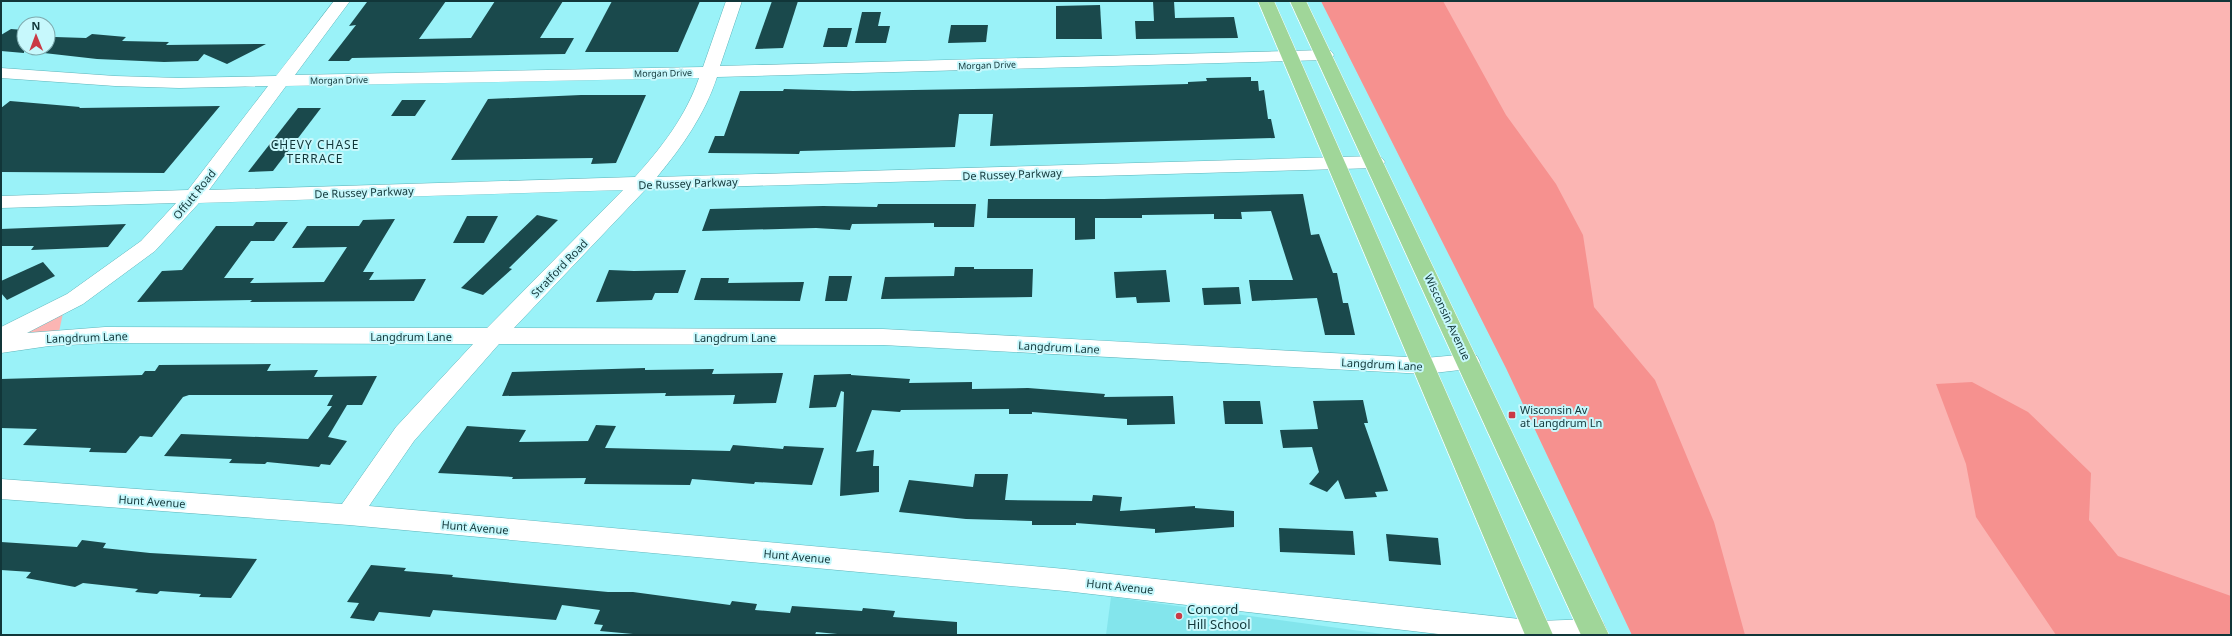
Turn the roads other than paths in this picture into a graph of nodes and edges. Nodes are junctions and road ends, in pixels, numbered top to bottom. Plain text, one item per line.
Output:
1 (342, 1) edge
2 (734, 1) edge
3 (1266, 1) edge
4 (1298, 1) edge
5 (1325, 55) junction
6 (1292, 56) junction
7 (711, 72) junction
8 (1, 73) edge
9 (281, 82) junction
10 (1375, 162) junction
11 (1336, 164) junction
12 (640, 184) junction
13 (192, 198) junction
14 (1, 202) edge
15 (75, 299) junction
16 (78, 335) junction
17 (493, 336) junction
18 (1, 337) edge
19 (1, 345) edge
20 (1469, 362) junction
21 (1425, 366) junction
22 (1, 489) edge
23 (349, 515) junction
24 (1594, 633) edge
25 (1538, 634) edge

1 - 9 street, Offutt Road
2 - 7 street, Stratford Road
3 - 6 main road
4 - 5 main road, Wisconsin Avenue
5 - 6 street, Morgan Drive
5 - 10 main road, Wisconsin Avenue
6 - 7 street, Morgan Drive
6 - 11 main road
7 - 9 street, Morgan Drive
7 - 12 street, Stratford Road
8 - 9 street, Morgan Drive
9 - 13 street, Offutt Road
10 - 11 street, De Russey Parkway
10 - 20 main road, Wisconsin Avenue
11 - 12 street, De Russey Parkway
11 - 21 main road
12 - 13 street, De Russey Parkway
12 - 17 street, Stratford Road
13 - 14 street, De Russey Parkway
13 - 15 street, Offutt Road
15 - 16 street
15 - 18 street, Offutt Road
16 - 17 street, Langdrum Lane
16 - 19 street, Langdrum Lane
17 - 21 street, Langdrum Lane
17 - 23 street, Stratford Road
20 - 21 street, Langdrum Lane
20 - 24 main road, Wisconsin Avenue
21 - 25 main road
22 - 23 street, Hunt Avenue
23 - 25 street, Hunt Avenue
24 - 25 street, Hunt Avenue

